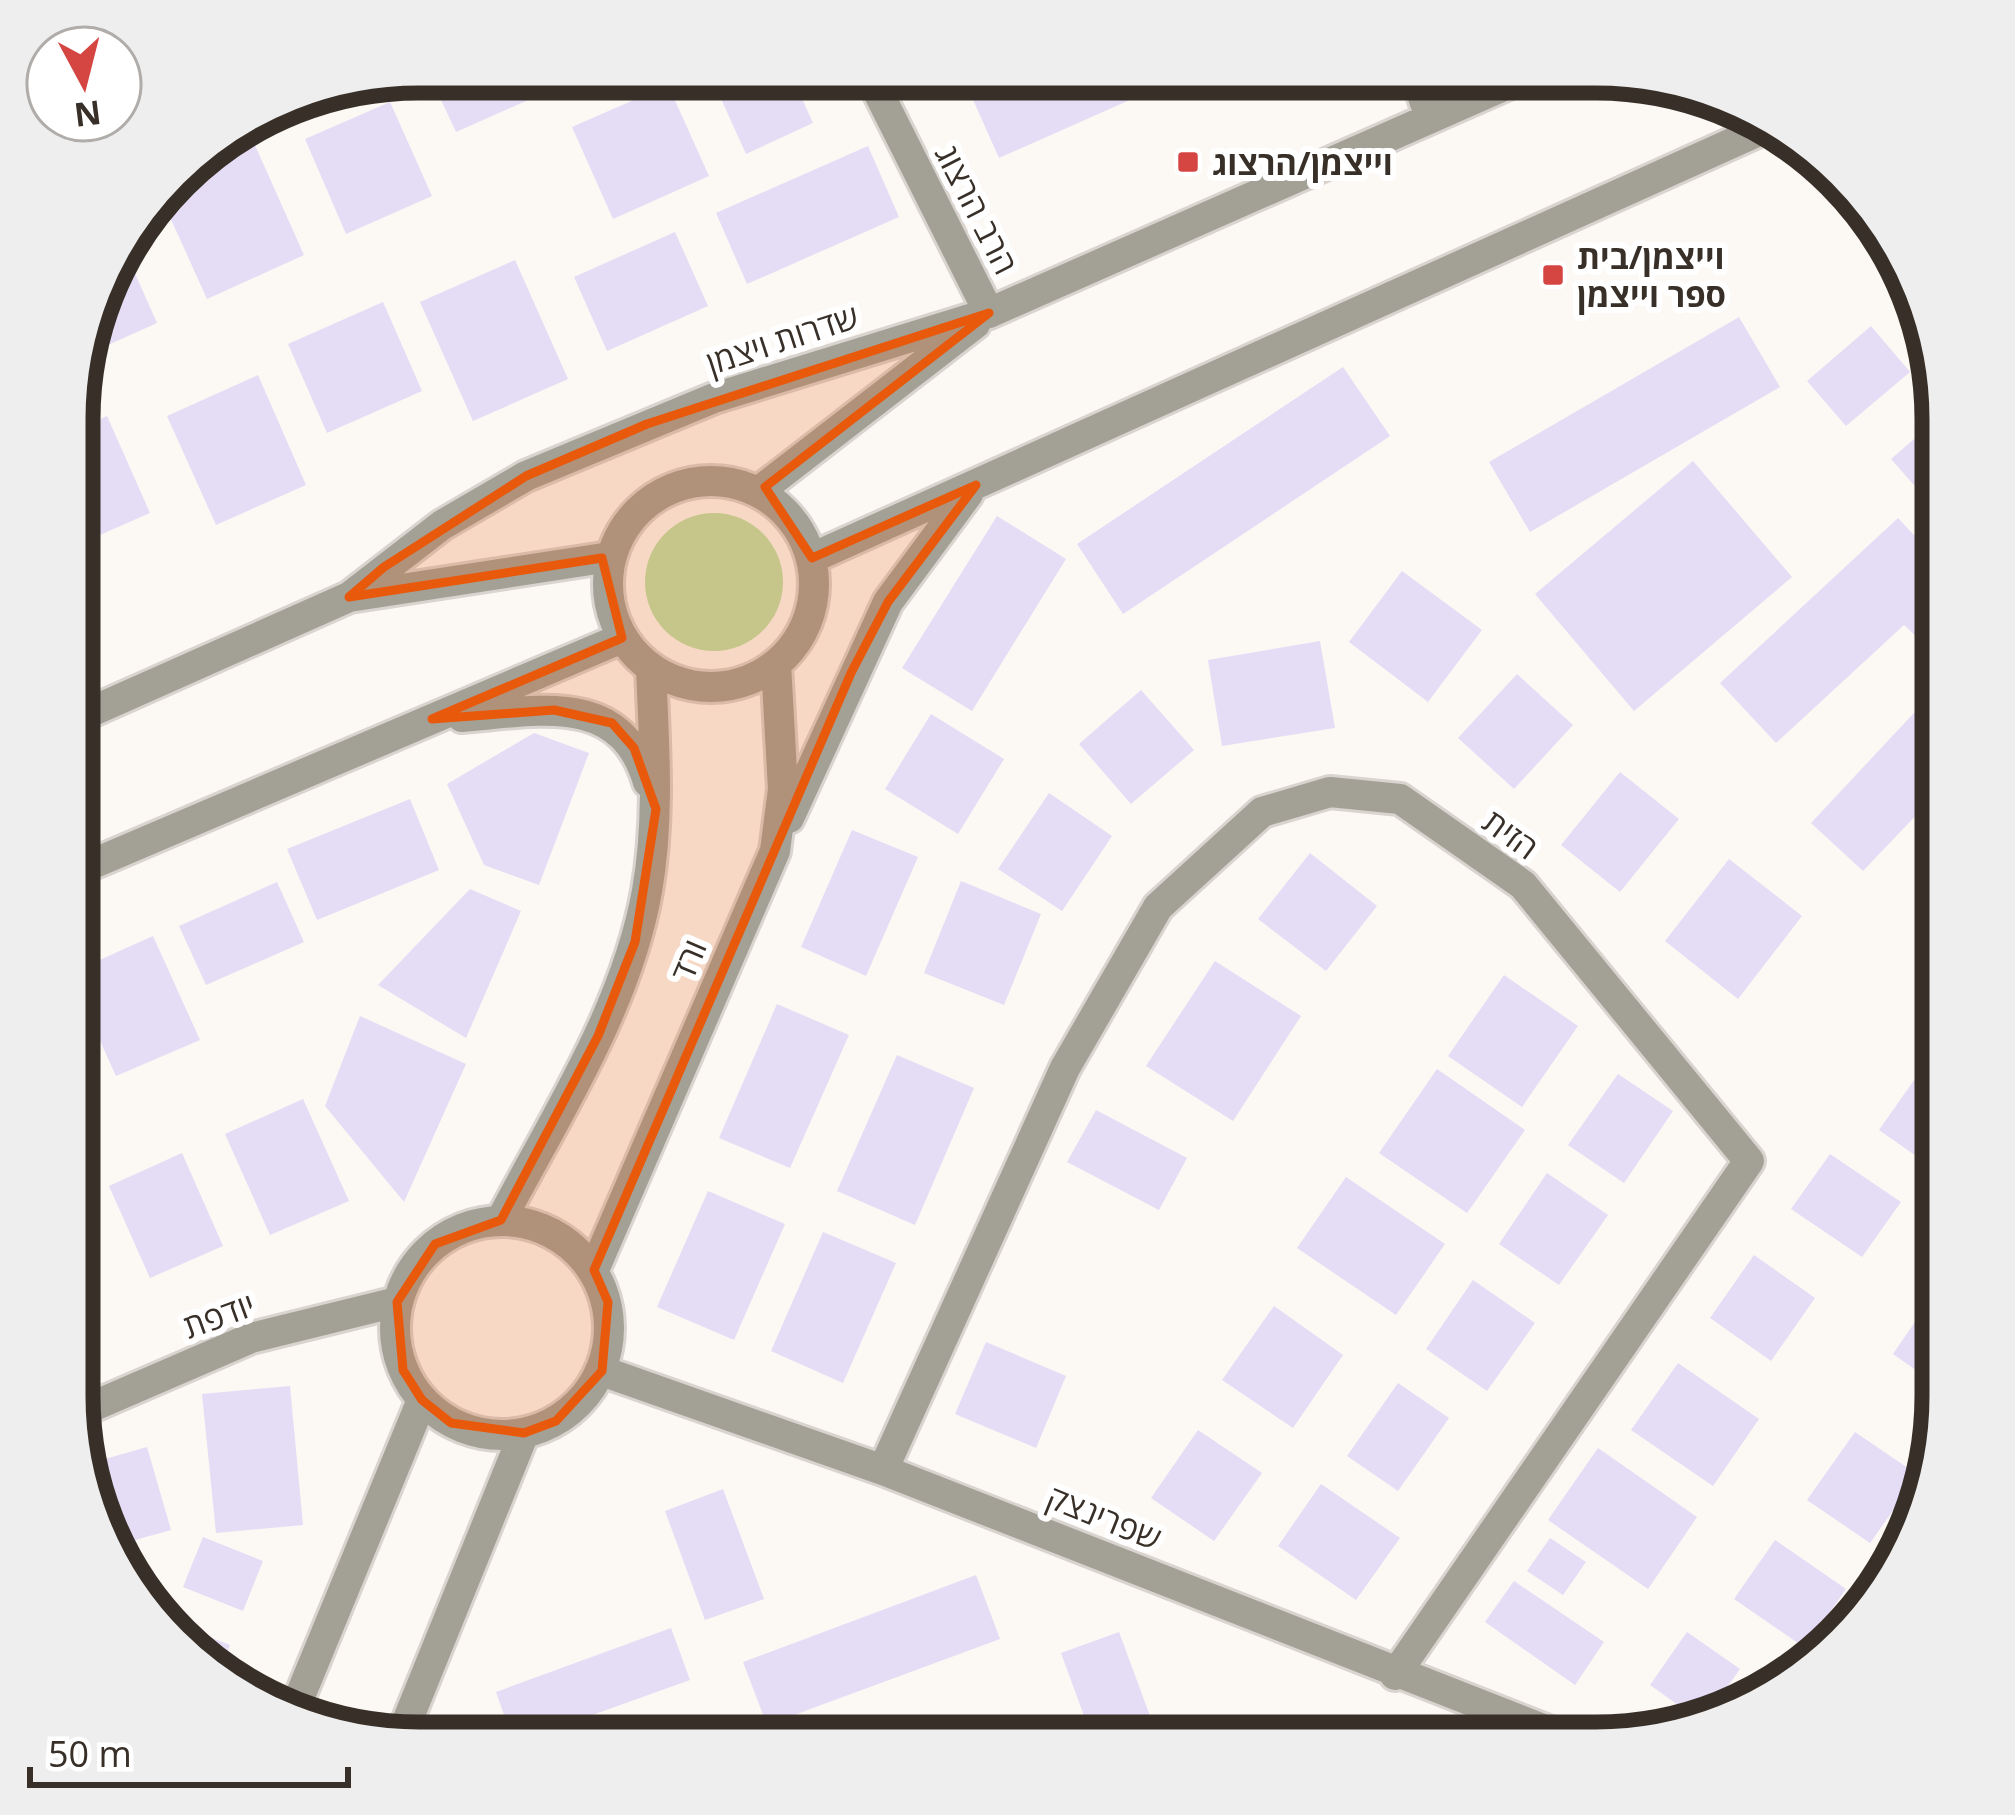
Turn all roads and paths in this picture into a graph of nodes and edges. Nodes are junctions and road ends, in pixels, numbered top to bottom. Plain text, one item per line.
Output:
1 (879, 94) edge
2 (1422, 94) edge
3 (1485, 94) edge
4 (1430, 118) junction
5 (1753, 134) edge
6 (989, 313) junction
7 (976, 485) junction
8 (758, 492) junction
9 (610, 557) junction
10 (812, 558) junction
11 (350, 597) junction
12 (622, 638) junction
13 (776, 664) junction
14 (651, 669) junction
15 (93, 710) edge
16 (432, 719) junction
17 (656, 809) junction
18 (775, 850) junction
19 (93, 864) edge
20 (501, 1220) junction
21 (594, 1270) junction
22 (398, 1302) junction
23 (602, 1371) junction
24 (422, 1400) junction
25 (94, 1406) edge
26 (524, 1433) junction
27 (883, 1470) junction
28 (1395, 1675) junction
29 (299, 1698) edge
30 (407, 1721) edge
31 (1519, 1721) edge

1 - 6 street, הרב הרצוג
2 - 4 street
3 - 4 street, שדרות ויצמן
4 - 6 street, שדרות ויצמן
5 - 7 street
6 - 8 street
6 - 11 street, שדרות ויצמן
7 - 10 street
7 - 18 street
8 - 9 street
8 - 10 street
9 - 11 street
9 - 12 street
10 - 13 street
11 - 15 street, שדרות ויצמן
12 - 14 street
12 - 16 street
13 - 14 street
13 - 18 street, ורד
14 - 17 street, ורד
16 - 17 street
16 - 19 street
17 - 20 street, ורד
18 - 21 street, ורד
20 - 21 street
20 - 22 street
21 - 23 street
22 - 24 street
22 - 25 street, יודפת
23 - 26 street
23 - 27 street, שפרינצק
24 - 26 street
24 - 29 street
26 - 30 street
27 - 28 street, שפרינצק
27 - 28 street, הזית
28 - 31 street, שפרינצק

